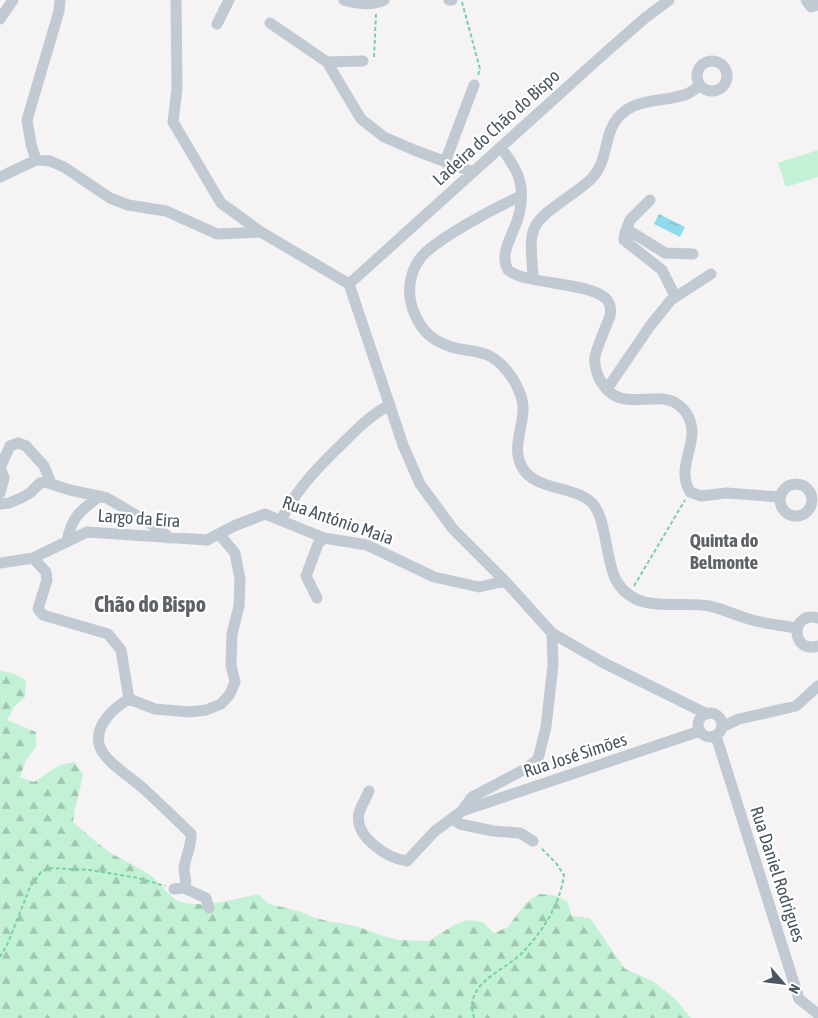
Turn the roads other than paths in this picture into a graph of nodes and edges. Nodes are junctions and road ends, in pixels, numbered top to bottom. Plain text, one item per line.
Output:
1 (13, 0) edge
2 (60, 0) edge
3 (176, 0) edge
4 (228, 0) edge
5 (344, 0) edge
6 (384, 0) edge
7 (669, 0) edge
8 (806, 0) edge
9 (818, 5) edge
10 (0, 19) edge
11 (270, 23) dead end
12 (218, 24) dead end
13 (368, 59) road end
14 (327, 62) junction
15 (474, 84) road end
16 (700, 86) dead end
17 (501, 148) junction
18 (36, 160) junction
19 (445, 162) junction
20 (473, 172) junction
21 (0, 177) edge
22 (521, 196) junction
23 (650, 200) dead end
24 (261, 232) junction
25 (625, 233) junction
26 (693, 254) dead end
27 (711, 274) dead end
28 (534, 279) junction
29 (349, 284) junction
30 (675, 296) junction
31 (606, 389) junction
32 (390, 405) junction
33 (0, 467) edge
34 (51, 483) junction
35 (0, 493) edge
36 (100, 496) junction
37 (780, 497) dead end
38 (0, 504) edge
39 (282, 520) junction
40 (219, 534) junction
41 (169, 538) junction
42 (324, 538) junction
43 (189, 539) joint
44 (67, 542) junction
45 (33, 558) junction
46 (0, 563) edge
47 (505, 581) junction
48 (317, 598) dead end
49 (818, 618) edge
50 (797, 628) junction
51 (552, 633) junction
52 (818, 646) edge
53 (818, 686) edge
54 (129, 699) junction
55 (710, 724) junction
56 (370, 791) dead end
57 (462, 811) junction
58 (452, 818) junction
59 (533, 841) road end
60 (208, 908) dead end
61 (818, 1014) edge

1 - 10 street
2 - 18 street
3 - 24 street
4 - 12 street
5 - 6 street
7 - 17 street, Ladeira do Chão do Bispo
8 - 9 street
11 - 14 street
13 - 14 street
14 - 19 street
15 - 19 street
16 - 28 street
17 - 20 street, Ladeira do Chão do Bispo
17 - 22 street
18 - 21 street
18 - 24 street
19 - 20 street
20 - 29 street, Ladeira do Chão do Bispo
22 - 28 street
22 - 50 street
23 - 25 street
24 - 29 street
25 - 26 street
25 - 30 street
27 - 30 street
28 - 31 street
29 - 32 street
30 - 31 street
31 - 37 street
32 - 39 street
32 - 47 street
33 - 34 street
33 - 35 street
34 - 36 street
34 - 38 street
36 - 41 street
36 - 44 street
39 - 40 street, Rua António Maia
39 - 42 street, Rua António Maia
40 - 43 street, Rua António Maia
40 - 54 street
41 - 43 street, Largo da Eira
41 - 44 street, Largo da Eira
42 - 47 street, Rua António Maia
42 - 48 street
44 - 45 street, Largo da Eira
45 - 46 street, Largo da Eira
45 - 54 street
47 - 51 street
49 - 50 street
50 - 52 street
51 - 55 street, Rua Daniel Rodrigues
51 - 57 street
53 - 55 street
54 - 60 street
55 - 57 street, Rua José Simões
55 - 61 street, Rua Daniel Rodrigues
56 - 58 street
57 - 58 street
58 - 59 street

